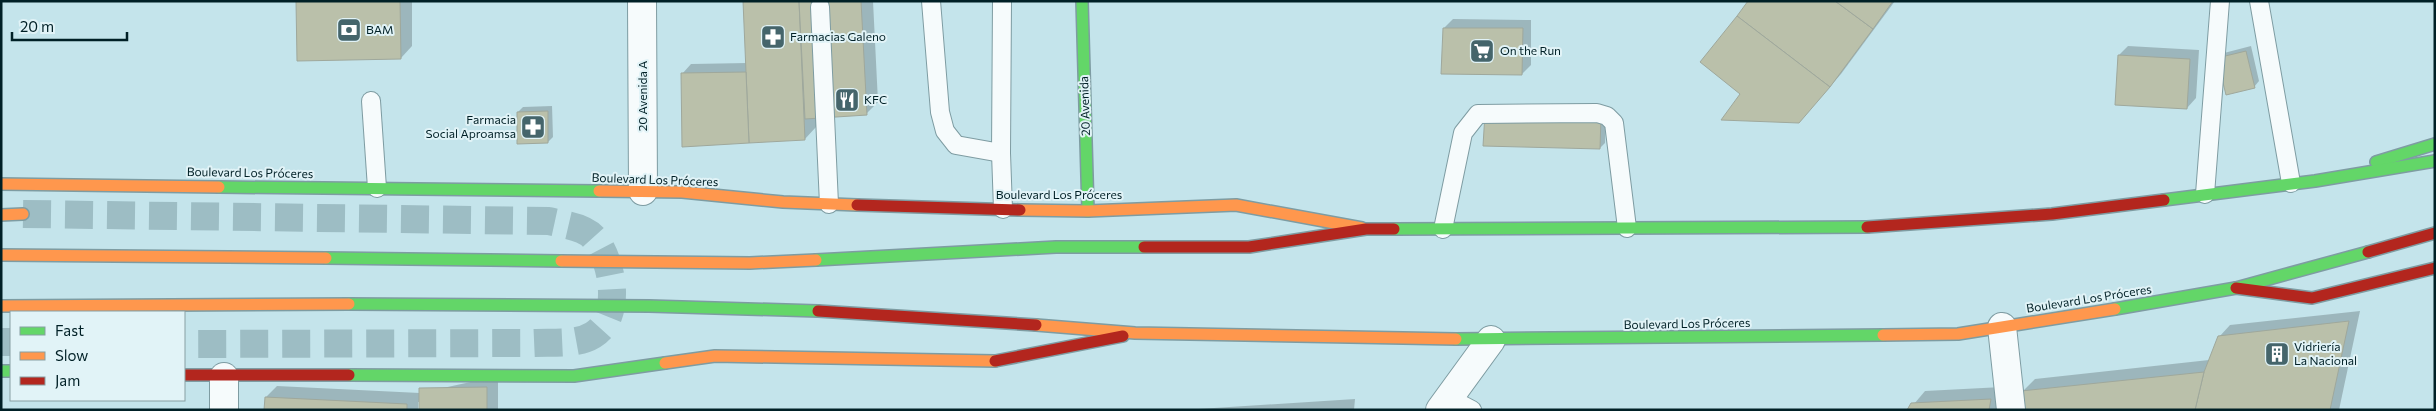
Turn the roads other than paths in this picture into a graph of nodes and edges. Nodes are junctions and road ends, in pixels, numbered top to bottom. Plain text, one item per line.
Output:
1 (642, 1) edge
2 (931, 1) edge
3 (1002, 1) edge
4 (1082, 1) edge
5 (2220, 1) edge
6 (2259, 1) edge
7 (820, 7) dead end
8 (371, 101) dead end
9 (2435, 144) edge
10 (1001, 153) junction
11 (2435, 161) edge
12 (2315, 181) junction
13 (2291, 183) junction
14 (1, 184) edge
15 (378, 188) junction
16 (643, 191) junction
17 (2205, 194) junction
18 (829, 204) junction
19 (1003, 209) junction
20 (1088, 211) junction
21 (23, 214) tunnel mouth
22 (1, 215) edge
23 (1628, 228) junction
24 (1366, 229) junction
25 (1443, 229) junction
26 (2435, 233) edge
27 (1, 255) edge
28 (2435, 268) edge
29 (2236, 288) junction
30 (1, 306) edge
31 (2002, 327) junction
32 (1135, 333) junction
33 (1491, 340) junction
34 (185, 375) edge
35 (224, 376) junction
36 (1453, 406) edge
37 (224, 410) edge
38 (2011, 410) edge

1 - 16 street, 20 Avenida A
2 - 10 lane
3 - 10 lane
4 - 20 main road, 20 Avenida
5 - 17 lane
6 - 13 lane
7 - 18 lane
8 - 15 lane
9 - 12 main road, Boulevard Los Próceres
10 - 19 lane
11 - 12 main road, Boulevard Los Próceres
12 - 13 main road, Boulevard Los Próceres
13 - 17 main road, Boulevard Los Próceres
14 - 15 main road, Boulevard Los Próceres
15 - 16 main road, Boulevard Los Próceres
16 - 18 main road, Boulevard Los Próceres
17 - 23 main road, Boulevard Los Próceres
18 - 19 main road, Boulevard Los Próceres
19 - 20 main road, Boulevard Los Próceres
20 - 24 main road, Boulevard Los Próceres
21 - 22 main road
23 - 25 main road, Boulevard Los Próceres
23 - 25 lane
24 - 25 main road, Boulevard Los Próceres
24 - 27 main road, Boulevard Los Próceres
26 - 29 main road, Boulevard Los Próceres
28 - 29 main road, Boulevard Los Próceres
29 - 31 main road, Boulevard Los Próceres
30 - 32 main road, Boulevard Los Próceres
31 - 33 main road, Boulevard Los Próceres
31 - 38 street
32 - 33 main road, Boulevard Los Próceres
32 - 35 main road, Boulevard Los Próceres
33 - 36 street
34 - 35 main road, Boulevard Los Próceres
35 - 37 street

